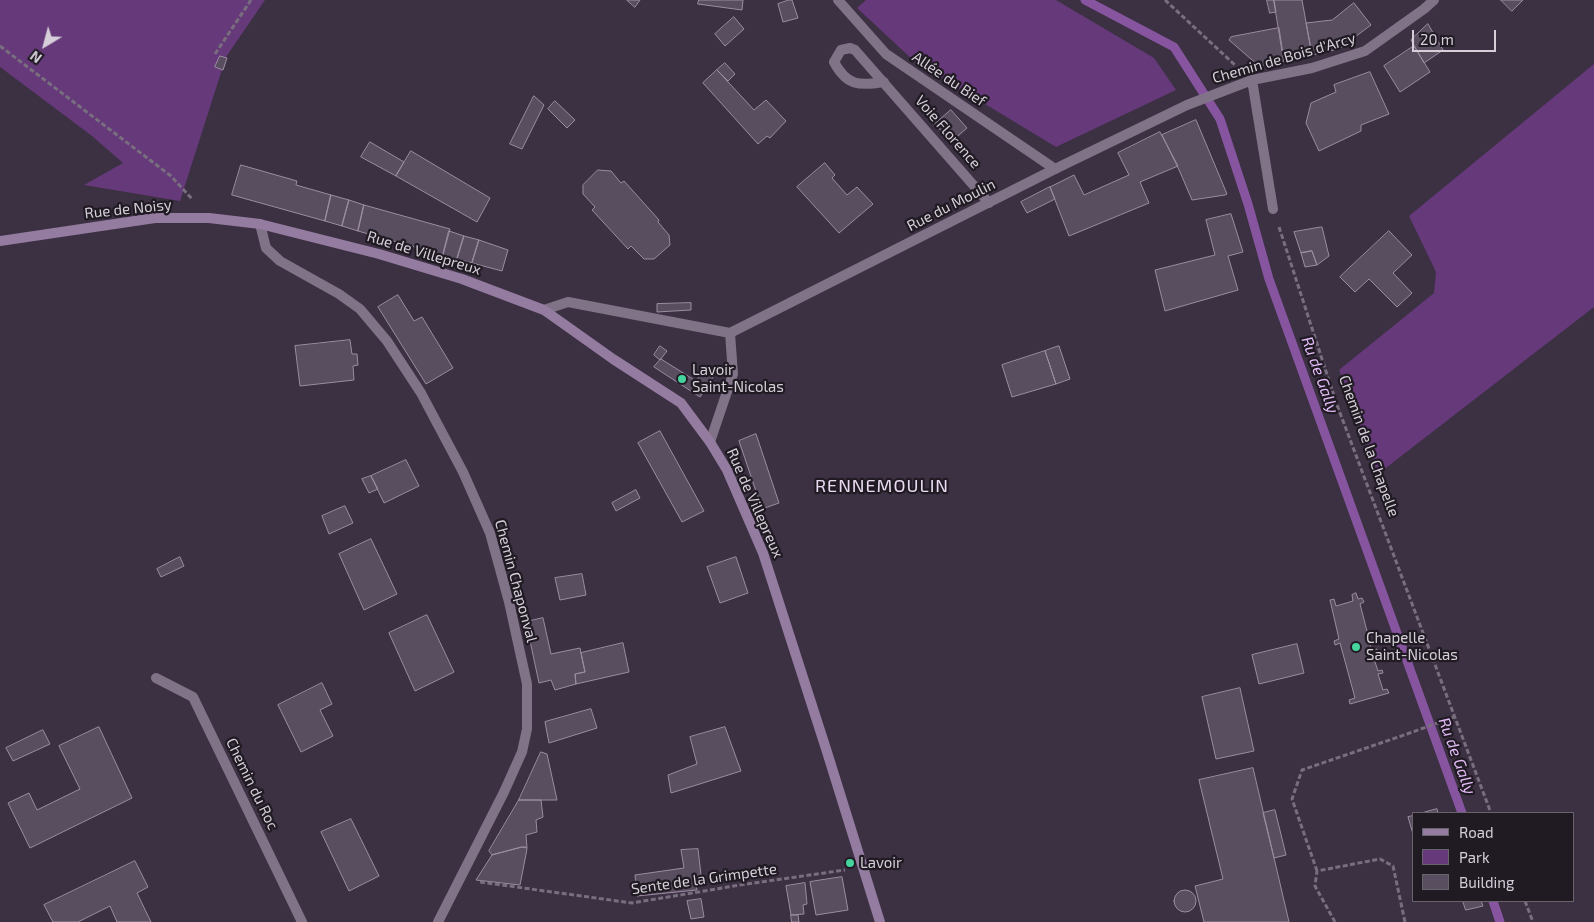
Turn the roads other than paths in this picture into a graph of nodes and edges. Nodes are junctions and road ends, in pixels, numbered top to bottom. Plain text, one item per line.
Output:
1 (838, 0) edge
2 (1434, 0) edge
3 (1252, 80) junction
4 (884, 82) junction
5 (1187, 105) joint
6 (1055, 169) junction
7 (989, 203) junction
8 (1274, 210) road end
9 (260, 224) junction
10 (0, 241) edge
11 (544, 310) junction
12 (730, 333) junction
13 (710, 442) junction
14 (156, 678) dead end
15 (302, 922) edge
16 (438, 922) edge
17 (880, 922) edge

1 - 6 street, Allée du Bief
2 - 3 street, Chemin de Bois d'Arcy
3 - 5 street, Chemin de Bois d'Arcy
3 - 8 street
4 - 4 street, Voie Florence
4 - 7 street, Voie Florence
5 - 6 street, Rue du Moulin
6 - 7 street, Rue du Moulin
7 - 12 street, Rue du Moulin
9 - 10 main road, Rue de Noisy
9 - 11 main road, Rue de Villepreux
9 - 16 street, Chemin Chaponval
11 - 12 street
11 - 13 main road, Rue de Villepreux
12 - 13 street
13 - 17 main road, Rue de Villepreux
14 - 15 street, Chemin du Roc

